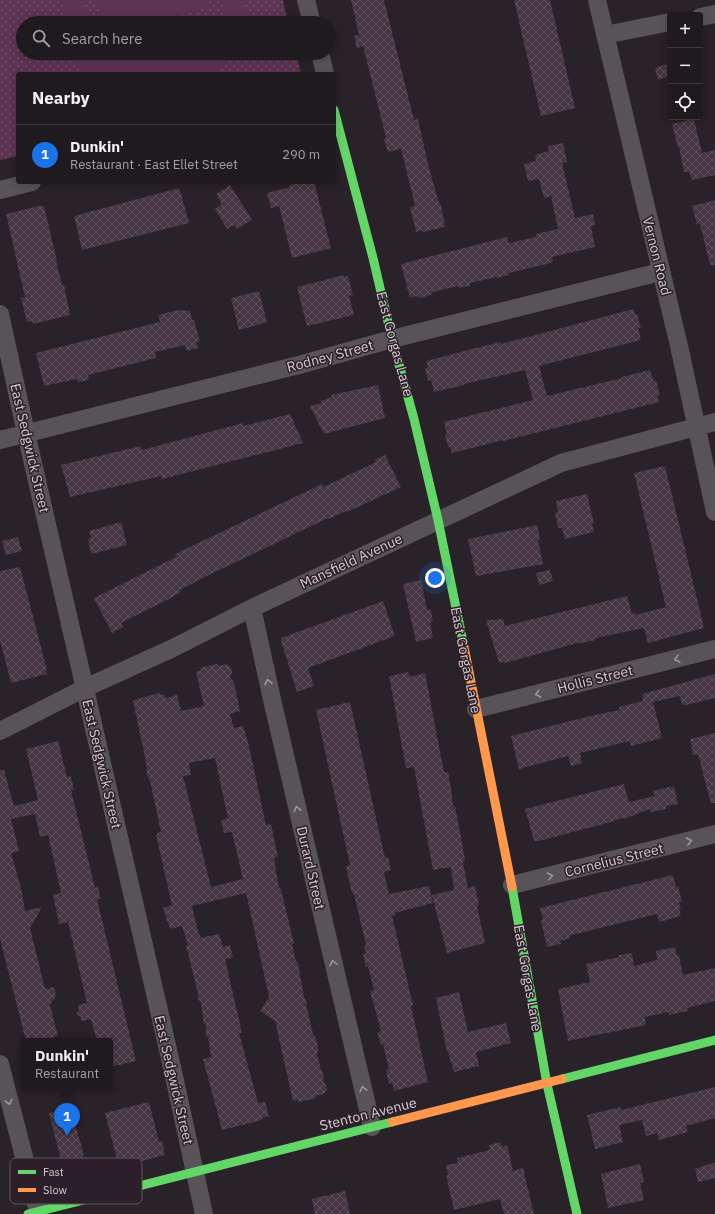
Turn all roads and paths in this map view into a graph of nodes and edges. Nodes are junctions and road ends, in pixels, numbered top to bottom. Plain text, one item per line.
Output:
1 (306, 0) edge
2 (597, 0) edge
3 (715, 14) edge
4 (310, 16) edge
5 (703, 16) edge
6 (667, 23) edge
7 (605, 35) junction
8 (322, 60) edge
9 (325, 72) edge
10 (336, 118) edge
11 (24, 184) edge
12 (0, 190) edge
13 (660, 272) junction
14 (0, 314) edge
15 (392, 339) junction
16 (715, 422) edge
17 (696, 426) junction
18 (26, 433) junction
19 (0, 440) edge
20 (715, 512) edge
21 (438, 520) junction
22 (252, 608) junction
23 (715, 649) edge
24 (85, 688) junction
25 (476, 709) junction
26 (0, 732) edge
27 (715, 834) edge
28 (512, 885) junction
29 (715, 1040) edge
30 (0, 1064) edge
31 (547, 1084) junction
32 (372, 1127) junction
33 (21, 1158) edge
34 (195, 1172) junction
35 (142, 1185) edge
36 (69, 1204) edge
37 (33, 1213) edge
38 (204, 1214) edge
39 (577, 1214) edge

1 - 4 street
2 - 7 street, Vernon Road
3 - 5 street
6 - 7 street
7 - 13 street, Vernon Road
8 - 9 street
10 - 15 street, East Gorgas Lane
11 - 12 street
13 - 15 street, Rodney Street
13 - 17 street, Vernon Road
14 - 18 street, East Sedgwick Street
15 - 18 street, Rodney Street
15 - 21 street, East Gorgas Lane
16 - 17 street, Mansfield Avenue
17 - 20 street, Vernon Road
17 - 21 street, Mansfield Avenue
18 - 19 street, Rodney Street
18 - 24 street, East Sedgwick Street
21 - 22 street, Mansfield Avenue
21 - 25 street, East Gorgas Lane
22 - 24 street, Mansfield Avenue
32 -> 22 street, Durard Street
23 -> 25 street, Hollis Street
24 - 26 street, Mansfield Avenue
24 - 34 street, East Sedgwick Street
25 - 28 street, East Gorgas Lane
28 -> 27 street, Cornelius Street
28 - 31 street, East Gorgas Lane
29 - 31 street, Stenton Avenue
30 -> 33 street
31 - 32 street, Stenton Avenue
31 - 39 street, East Gorgas Lane
32 - 34 street, Stenton Avenue
34 - 35 street, Stenton Avenue
34 - 38 street, East Sedgwick Street
36 - 37 street, Stenton Avenue

